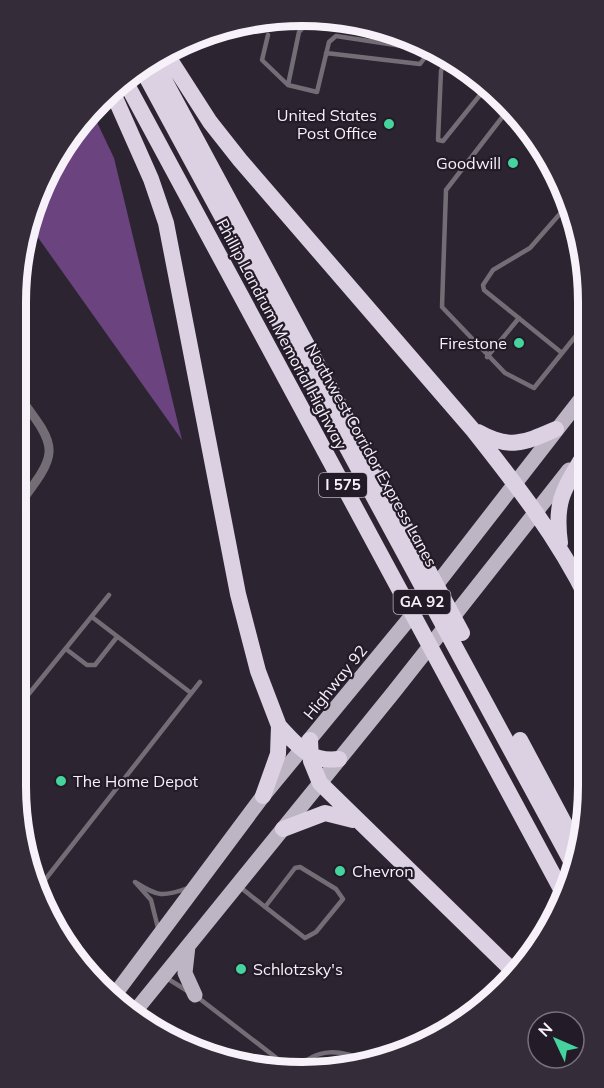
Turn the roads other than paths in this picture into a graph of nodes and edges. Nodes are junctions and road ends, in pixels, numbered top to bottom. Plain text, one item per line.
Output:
1 (305, 26) edge
2 (268, 35) dead end
3 (405, 46) edge
4 (326, 53) junction
5 (425, 55) edge
6 (170, 60) edge
7 (443, 65) edge
8 (157, 67) edge
9 (145, 75) edge
10 (288, 86) junction
11 (128, 88) edge
12 (482, 92) edge
13 (115, 98) edge
14 (505, 114) edge
15 (563, 210) edge
16 (519, 318) junction
17 (578, 333) edge
18 (562, 353) junction
19 (487, 357) junction
20 (578, 402) edge
21 (26, 406) edge
22 (473, 429) junction
23 (556, 429) junction
24 (578, 460) edge
25 (578, 464) edge
26 (513, 484) junction
27 (26, 495) edge
28 (535, 513) junction
29 (561, 550) junction
30 (578, 581) edge
31 (109, 595) dead end
32 (92, 617) junction
33 (117, 637) junction
34 (66, 649) junction
35 (200, 682) dead end
36 (191, 693) junction
37 (26, 698) edge
38 (279, 726) junction
39 (307, 749) junction
40 (339, 759) junction
41 (320, 783) junction
42 (264, 796) junction
43 (358, 822) junction
44 (284, 829) junction
45 (573, 840) edge
46 (569, 858) edge
47 (43, 882) edge
48 (196, 884) junction
49 (238, 885) junction
50 (559, 886) edge
51 (265, 907) junction
52 (159, 936) junction
53 (188, 946) junction
54 (510, 968) edge
55 (163, 976) junction
56 (128, 978) junction
57 (111, 986) edge
58 (117, 992) edge
59 (195, 995) junction
60 (138, 1008) edge
61 (358, 1057) edge
62 (283, 1062) edge
63 (302, 1062) edge

1 - 10 lane
2 - 10 lane
3 - 4 lane
4 - 5 lane
4 - 10 lane
6 - 22 highway
7 - 12 lane
8 - 45 highway, Phillip Landrum Memorial Highway / I 575
9 - 46 highway, Northwest Corridor Express Lanes
11 - 50 highway, Phillip Landrum Memorial Highway / I 575
13 - 38 highway
14 - 19 lane
15 - 16 lane
16 - 18 lane
16 - 19 lane
17 - 18 lane
18 - 19 lane
20 - 23 main road, Highway 92 / GA 92
21 - 27 street
22 - 23 highway
22 - 26 highway
23 - 26 main road, Highway 92 / GA 92
24 - 28 main road, GA 92
25 - 29 highway
26 - 28 highway
26 - 39 main road, Highway 92 / GA 92
28 - 29 highway
28 - 40 main road, GA 92
29 - 30 highway
31 - 32 lane
32 - 33 lane
32 - 34 lane
33 - 34 lane
33 - 36 lane
34 - 37 lane
35 - 36 lane
36 - 47 lane
38 - 39 highway
38 - 42 highway
39 - 40 highway
39 - 41 highway
39 - 42 main road, Highway 92 / GA 92
40 - 41 main road, GA 92
41 - 43 highway
41 - 44 main road, GA 92
42 - 48 main road, Highway 92 / GA 92
43 - 44 highway
43 - 54 highway
44 - 49 main road, GA 92
48 - 52 main road, Highway 92 / GA 92
48 - 52 lane
49 - 51 lane
49 - 53 main road, GA 92
51 - 51 lane
52 - 56 main road, Highway 92 / GA 92
53 - 55 main road, GA 92
53 - 59 main road
55 - 59 lane
55 - 60 main road, GA 92
56 - 57 lane
56 - 58 main road, Highway 92 / GA 92
59 - 62 lane
61 - 63 lane

